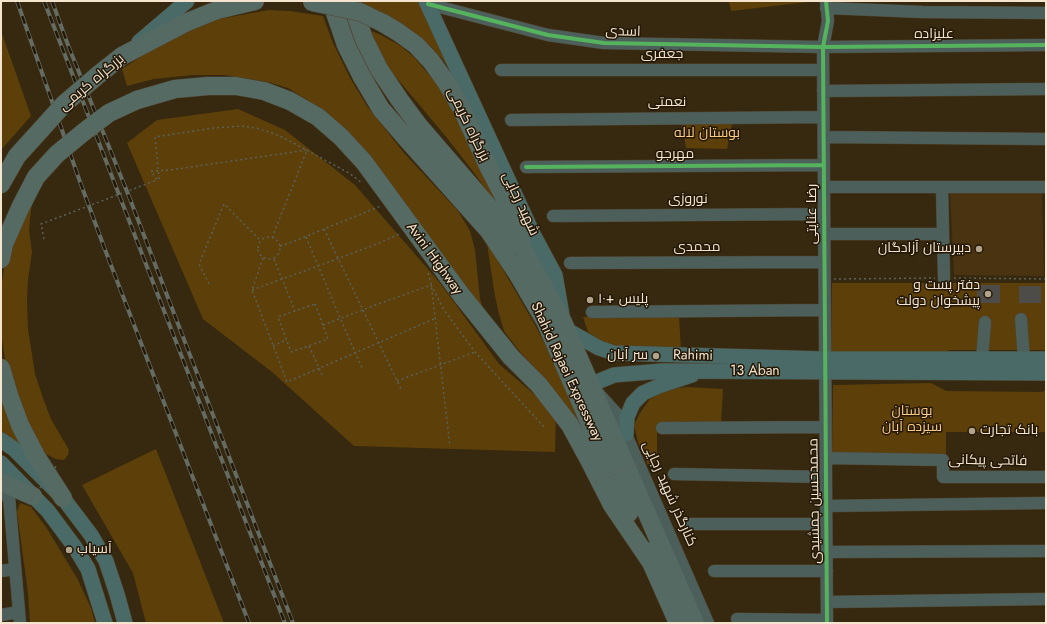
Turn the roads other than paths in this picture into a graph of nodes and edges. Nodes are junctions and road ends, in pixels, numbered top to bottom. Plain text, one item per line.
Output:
1 (187, 1) edge
2 (255, 1) edge
3 (309, 1) edge
4 (331, 1) edge
5 (350, 1) edge
6 (427, 2) edge
7 (826, 5) edge
8 (1046, 13) edge
9 (1046, 45) edge
10 (823, 47) junction
11 (122, 56) junction
12 (500, 70) dead end
13 (823, 70) junction
14 (1046, 89) edge
15 (823, 91) junction
16 (823, 117) junction
17 (511, 120) dead end
18 (824, 137) junction
19 (1046, 139) edge
20 (17, 156) junction
21 (824, 165) junction
22 (526, 166) dead end
23 (1, 174) edge
24 (36, 177) junction
25 (1, 184) edge
26 (824, 187) junction
27 (942, 187) junction
28 (1046, 187) edge
29 (824, 214) junction
30 (552, 216) dead end
31 (1, 226) edge
32 (824, 234) junction
33 (944, 234) junction
34 (523, 249) junction
35 (1, 258) edge
36 (824, 262) junction
37 (570, 263) dead end
38 (944, 278) road end
39 (825, 310) junction
40 (592, 312) dead end
41 (1021, 319) dead end
42 (985, 322) dead end
43 (565, 326) junction
44 (629, 354) junction
45 (982, 359) junction
46 (1024, 359) junction
47 (1046, 359) edge
48 (1, 368) edge
49 (825, 370) junction
50 (702, 371) junction
51 (1046, 372) edge
52 (632, 373) junction
53 (583, 388) junction
54 (825, 427) junction
55 (662, 428) dead end
56 (626, 434) junction
57 (1, 440) edge
58 (826, 458) junction
59 (1, 462) edge
60 (674, 474) dead end
61 (826, 477) junction
62 (1046, 477) edge
63 (4, 491) edge
64 (63, 498) junction
65 (31, 500) junction
66 (1046, 503) edge
67 (826, 506) junction
68 (6, 523) edge
69 (691, 524) dead end
70 (826, 524) junction
71 (1046, 551) edge
72 (827, 552) junction
73 (650, 561) junction
74 (15, 569) junction
75 (1, 571) edge
76 (714, 571) dead end
77 (827, 571) junction
78 (1046, 599) edge
79 (669, 602) junction
80 (827, 602) junction
81 (1, 615) edge
82 (19, 618) edge
83 (737, 619) dead end
84 (827, 622) edge
85 (105, 623) edge
86 (125, 623) edge
87 (672, 623) edge
88 (678, 623) edge
89 (695, 623) edge
90 (708, 623) edge

1 - 11 main road
2 - 11 highway, بزرگراه کریمی
3 - 34 highway, بزرگراه کریمی, bridge
4 - 53 highway, Shahid Rajaei Expressway
5 - 34 highway, Shahid Rajaei Expressway
6 - 10 street, اسدی
6 - 43 main road, شهید رجایی
7 - 8 street
7 - 10 street, رضا عنایتی
9 - 10 street, علیزاده
10 - 13 street, رضا عنایتی
11 - 20 highway, بزرگراه کریمی, bridge
12 - 13 street, جعفری
13 - 15 street, رضا عنایتی
14 - 15 street
15 - 16 street, رضا عنایتی
16 - 17 street, نعمتی
16 - 18 street, رضا عنایتی
18 - 19 street
18 - 21 street, رضا عنایتی
20 - 23 highway
20 - 25 highway, بزرگراه کریمی
21 - 22 street, مهرجو
21 - 26 street, رضا عنایتی
24 - 31 highway
24 - 35 highway
24 - 73 highway, Avini Highway, bridge
26 - 27 street
26 - 29 street, رضا عنایتی
27 - 28 street
27 - 33 street
29 - 30 street, نوروزی
29 - 32 street, رضا عنایتی
32 - 33 street
32 - 36 street, رضا عنایتی
33 - 38 street
34 - 43 highway, Shahid Rajaei Expressway
36 - 37 street, محمدی
36 - 39 street, رضا عنایتی
39 - 40 street
39 - 49 street, رضا عنایتی
41 - 46 street
42 - 45 street
43 - 44 main road, Rahimi
43 - 53 highway, Shahid Rajaei Expressway
44 - 49 main road, Rahimi
44 - 52 main road
45 - 46 main road, 13 Aban
45 - 49 main road, 13 Aban
46 - 47 main road, 13 Aban
48 - 64 highway
49 - 50 main road, 13 Aban
49 - 51 main road, Rahimi
49 - 54 street, محمدحسین جمشیدی
50 - 52 main road, 13 Aban
50 - 56 main road
52 - 53 main road, 13 Aban
53 - 56 street, کنارگذر شهید رجایی
53 - 73 highway, Shahid Rajaei Expressway
53 - 89 highway, Shahid Rajaei Expressway
54 - 55 street
54 - 58 street, محمدحسین جمشیدی
56 - 90 street, کنارگذر شهید رجایی
57 - 64 main road
58 - 61 street, محمدحسین جمشیدی
58 - 62 street, فاتحی پیکانی
59 - 65 main road
60 - 61 street
61 - 67 street, محمدحسین جمشیدی
63 - 65 highway
63 - 68 street
64 - 86 main road
65 - 85 main road
66 - 67 street
67 - 70 street, محمدحسین جمشیدی
68 - 74 street
69 - 70 street
70 - 72 street, محمدحسین جمشیدی
71 - 72 street
72 - 77 street, محمدحسین جمشیدی
73 - 79 highway, Shahid Rajaei Expressway
74 - 75 street
74 - 82 street
76 - 77 street
77 - 80 street, محمدحسین جمشیدی
78 - 80 street
79 - 87 street
79 - 88 highway, Shahid Rajaei Expressway
80 - 84 street, محمدحسین جمشیدی
81 - 82 street
83 - 84 street

